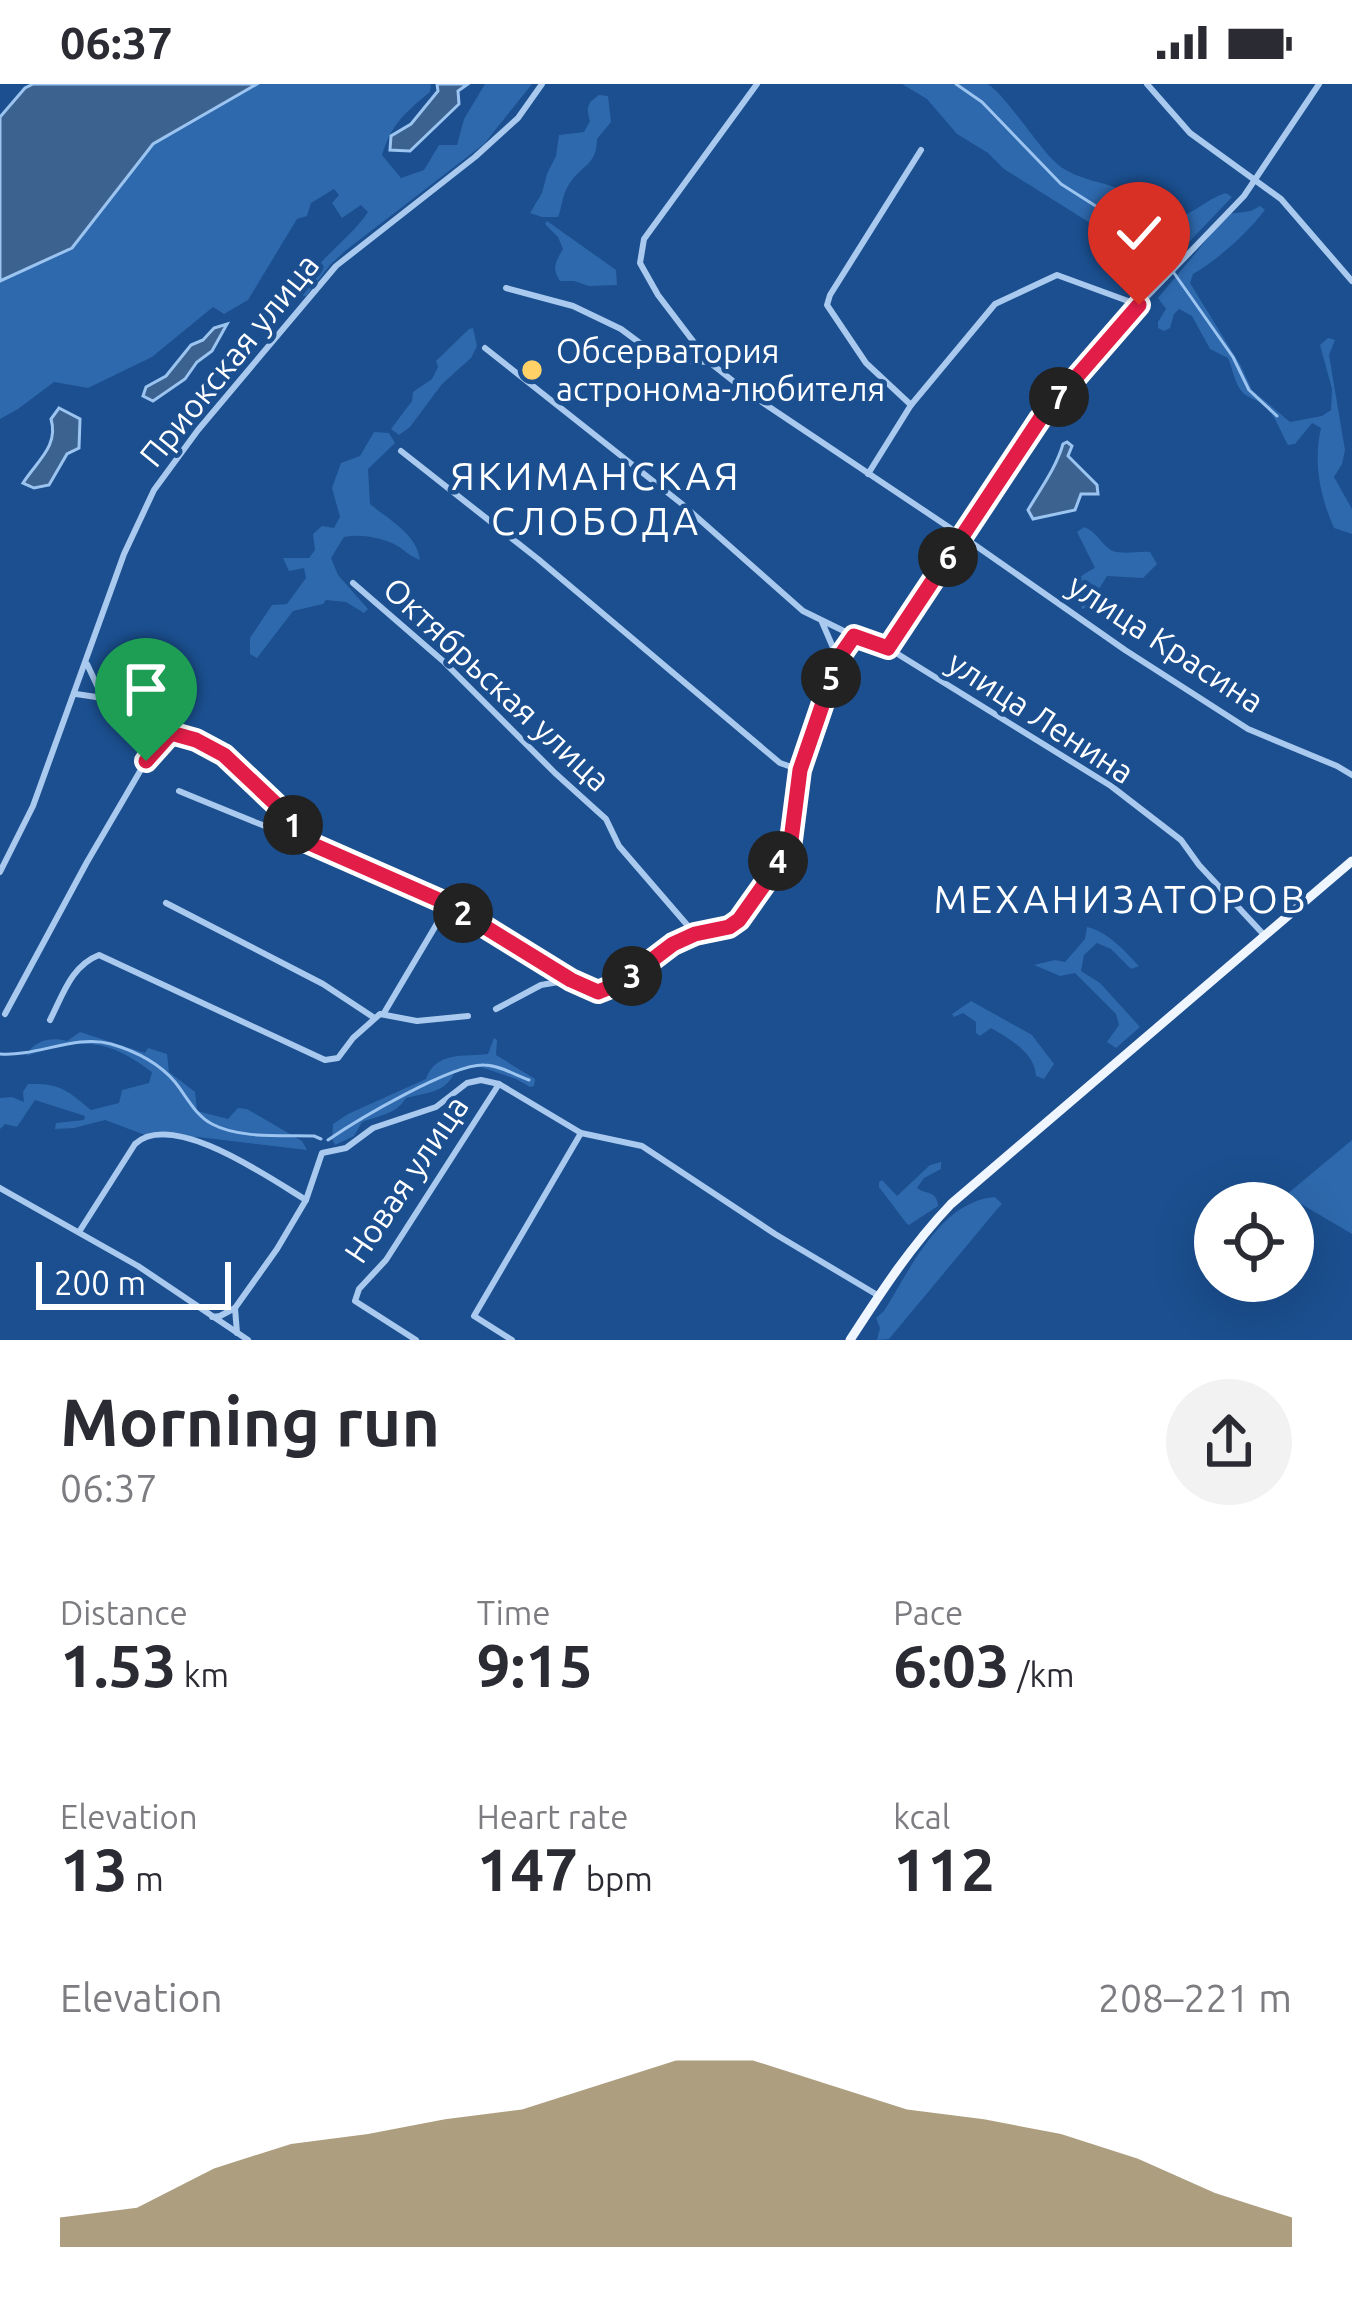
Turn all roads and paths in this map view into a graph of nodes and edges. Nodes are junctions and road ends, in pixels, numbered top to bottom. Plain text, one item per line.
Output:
1 (542, 84) edge
2 (757, 84) edge
3 (1147, 84) edge
4 (1318, 84) edge
5 (920, 150) dead end
6 (1256, 178) junction
7 (1352, 281) edge
8 (506, 288) dead end
9 (1139, 305) junction
10 (485, 348) dead end
11 (709, 362) junction
12 (911, 405) junction
13 (401, 452) dead end
14 (868, 474) junction
15 (962, 536) junction
16 (352, 583) dead end
17 (821, 620) junction
18 (854, 636) junction
19 (888, 648) junction
20 (838, 659) junction
21 (86, 661) junction
22 (75, 693) junction
23 (103, 698) junction
24 (171, 733) junction
25 (800, 770) junction
26 (1352, 775) edge
27 (179, 791) dead end
28 (307, 842) junction
29 (1352, 861) edge
30 (0, 872) edge
31 (166, 903) dead end
32 (448, 904) junction
33 (695, 934) junction
34 (1265, 936) junction
35 (571, 980) junction
36 (496, 1009) dead end
37 (384, 1013) junction
38 (5, 1014) dead end
39 (468, 1016) dead end
40 (373, 1017) junction
41 (50, 1020) dead end
42 (499, 1084) junction
43 (581, 1133) junction
44 (0, 1188) edge
45 (306, 1200) junction
46 (79, 1232) junction
47 (879, 1295) junction
48 (235, 1308) junction
49 (212, 1317) junction
50 (237, 1333) junction
51 (248, 1340) edge
52 (416, 1340) edge
53 (512, 1340) edge
54 (850, 1340) edge

1 - 21 street, Приокская улица
2 - 11 street, улица Красина
3 - 6 street
4 - 6 street
5 - 12 street
6 - 7 street
6 - 9 street
8 - 11 street, улица Красина
9 - 12 street
9 - 15 street
10 - 17 street, улица Ленина
11 - 14 street, улица Красина
12 - 14 street
13 - 25 street
14 - 15 street, улица Красина
15 - 19 street
15 - 26 street, улица Красина
16 - 33 street, Октябрьская улица
17 - 18 street, улица Ленина
17 - 20 street
18 - 19 street, улица Ленина
18 - 20 street
19 - 34 street, улица Ленина
20 - 25 street
21 - 22 street, Приокская улица
21 - 23 street
22 - 23 street
22 - 30 street, Приокская улица
23 - 24 street
24 - 28 street
24 - 38 street
25 - 33 street
27 - 28 street
28 - 32 street
29 - 34 main road
31 - 40 street
32 - 35 street
32 - 37 street
33 - 35 street
34 - 47 main road
35 - 36 street
37 - 39 street
37 - 40 street
40 - 41 street
42 - 43 street
42 - 45 street
42 - 52 street, Новая улица
43 - 47 street
43 - 53 street
44 - 46 street
45 - 46 street
45 - 48 street
46 - 49 street
47 - 54 main road
48 - 49 street
48 - 50 street
49 - 50 street
50 - 51 street

